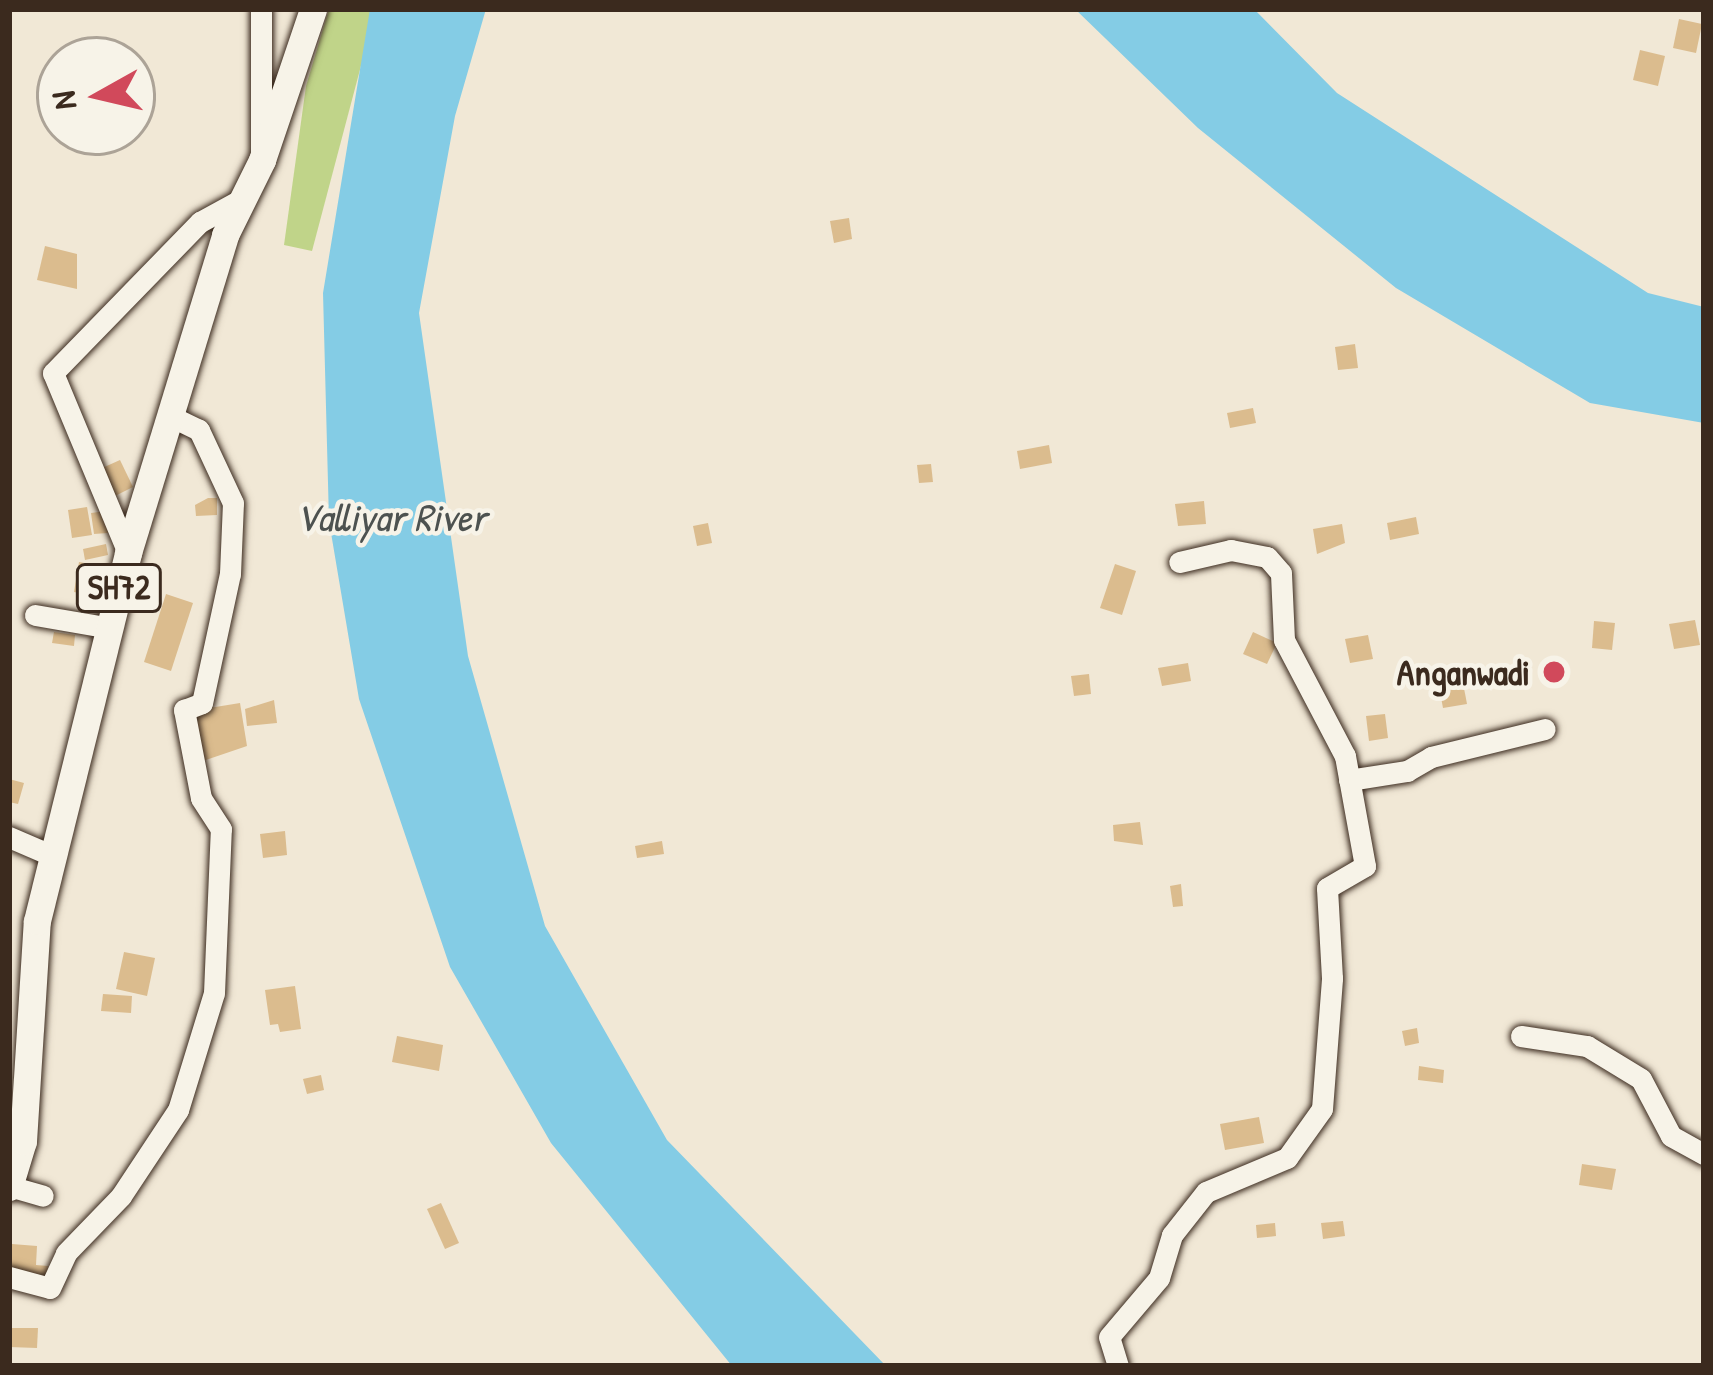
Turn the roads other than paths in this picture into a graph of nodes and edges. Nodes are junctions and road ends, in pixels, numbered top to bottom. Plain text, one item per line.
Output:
1 (261, 9) edge
2 (313, 9) edge
3 (262, 160) junction
4 (244, 198) junction
5 (168, 416) junction
6 (128, 553) junction
7 (1179, 562) dead end
8 (35, 615) dead end
9 (110, 628) junction
10 (1545, 729) dead end
11 (1349, 780) junction
12 (9, 837) edge
13 (53, 856) junction
14 (1521, 1036) dead end
15 (1704, 1154) edge
16 (9, 1186) edge
17 (43, 1196) dead end
18 (9, 1277) edge
19 (1118, 1366) edge

1 - 3 street
2 - 3 main road, SH72
3 - 4 main road, SH72
4 - 5 main road, SH72
4 - 6 street
5 - 6 main road, SH72
5 - 18 street
6 - 9 main road, SH72
7 - 11 street
8 - 9 street
9 - 13 main road, SH72
10 - 11 street
11 - 19 street
12 - 13 street
13 - 16 main road, SH72
14 - 15 street
16 - 17 street

